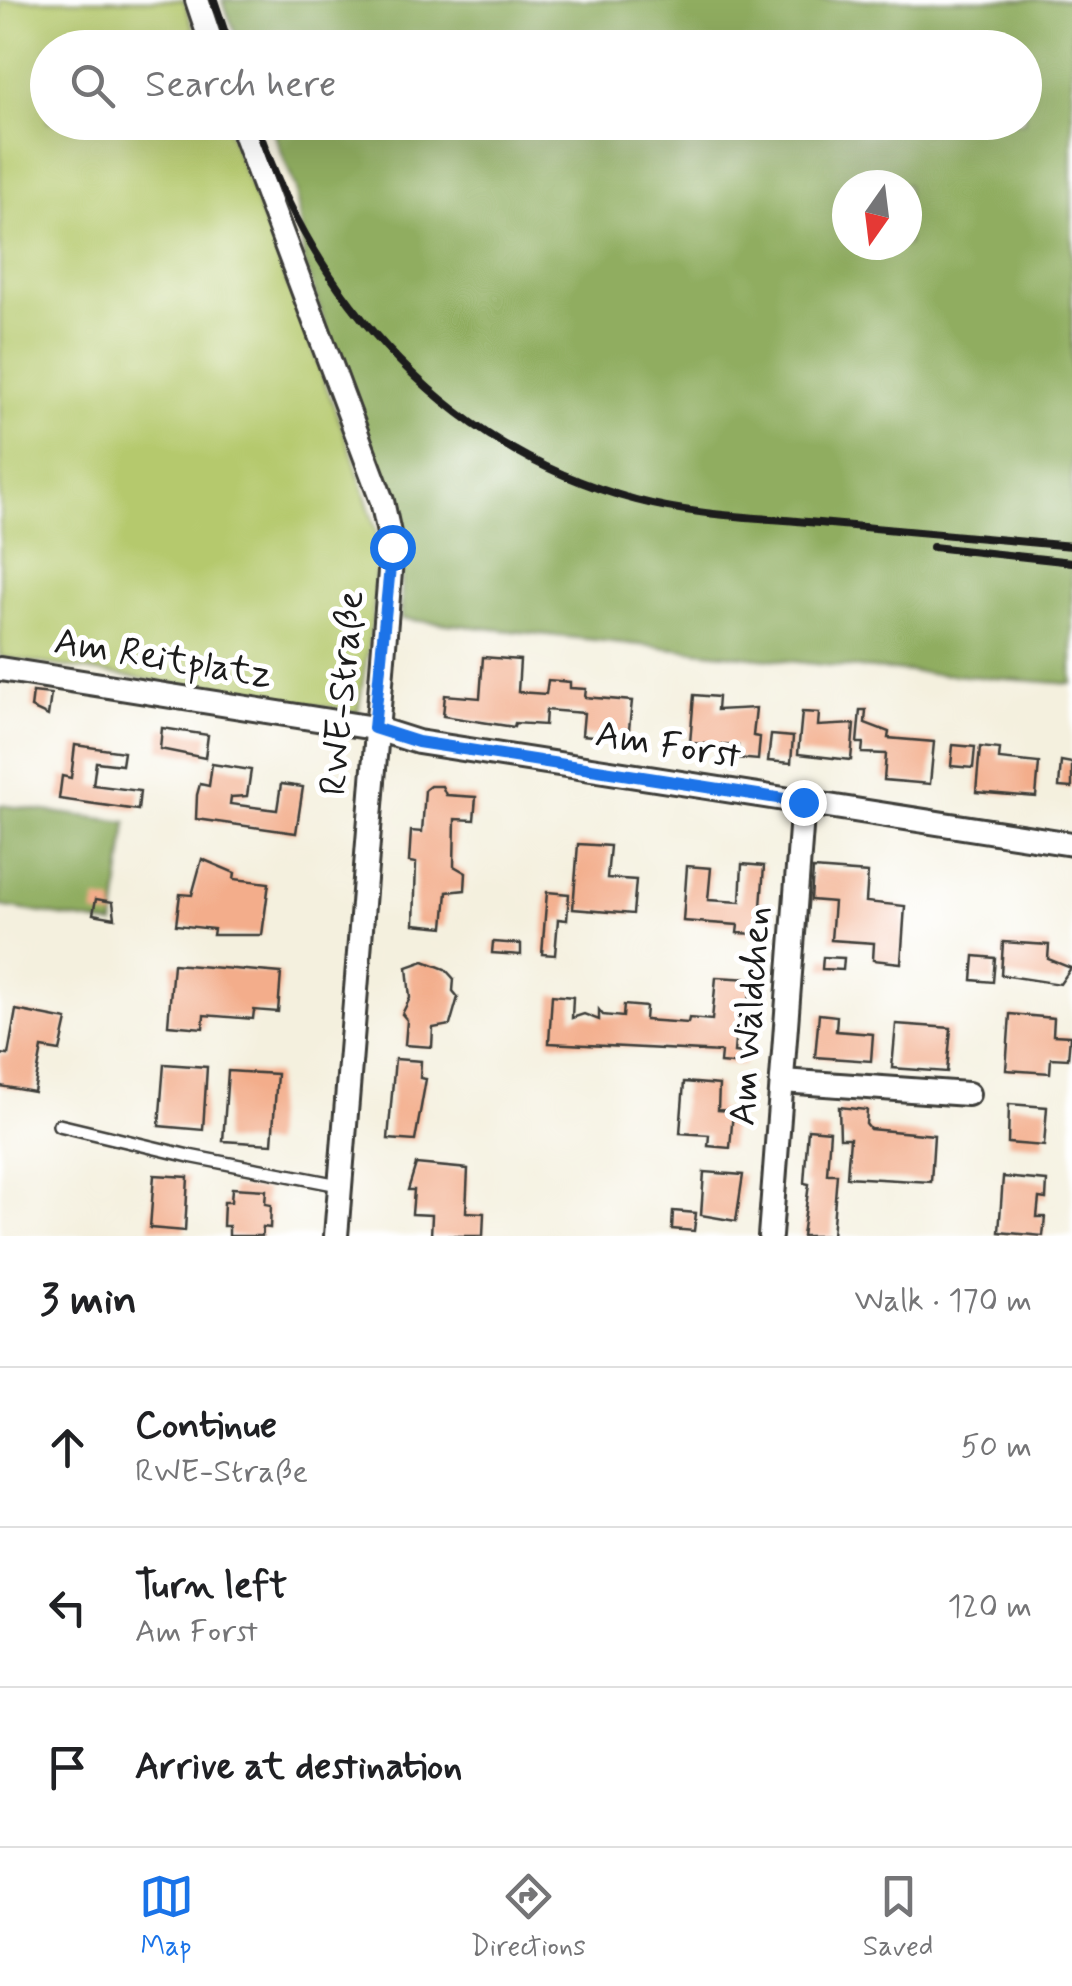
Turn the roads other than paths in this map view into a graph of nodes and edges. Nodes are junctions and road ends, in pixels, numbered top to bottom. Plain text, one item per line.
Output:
1 (197, 0) edge
2 (207, 30) edge
3 (247, 140) edge
4 (0, 669) edge
5 (374, 728) junction
6 (803, 802) junction
7 (1072, 844) edge
8 (782, 1081) junction
9 (968, 1094) dead end
10 (59, 1125) dead end
11 (339, 1184) junction
12 (336, 1236) edge
13 (770, 1236) edge

1 - 2 street
3 - 5 street, RWE-Straße
4 - 5 street, Am Reitplatz
5 - 6 street, Am Forst
5 - 11 street, RWE-Straße
6 - 7 street, Am Forst
6 - 8 street, Am Wäldchen
8 - 9 street
8 - 13 street, Am Wäldchen
10 - 11 lane
11 - 12 street, RWE-Straße

